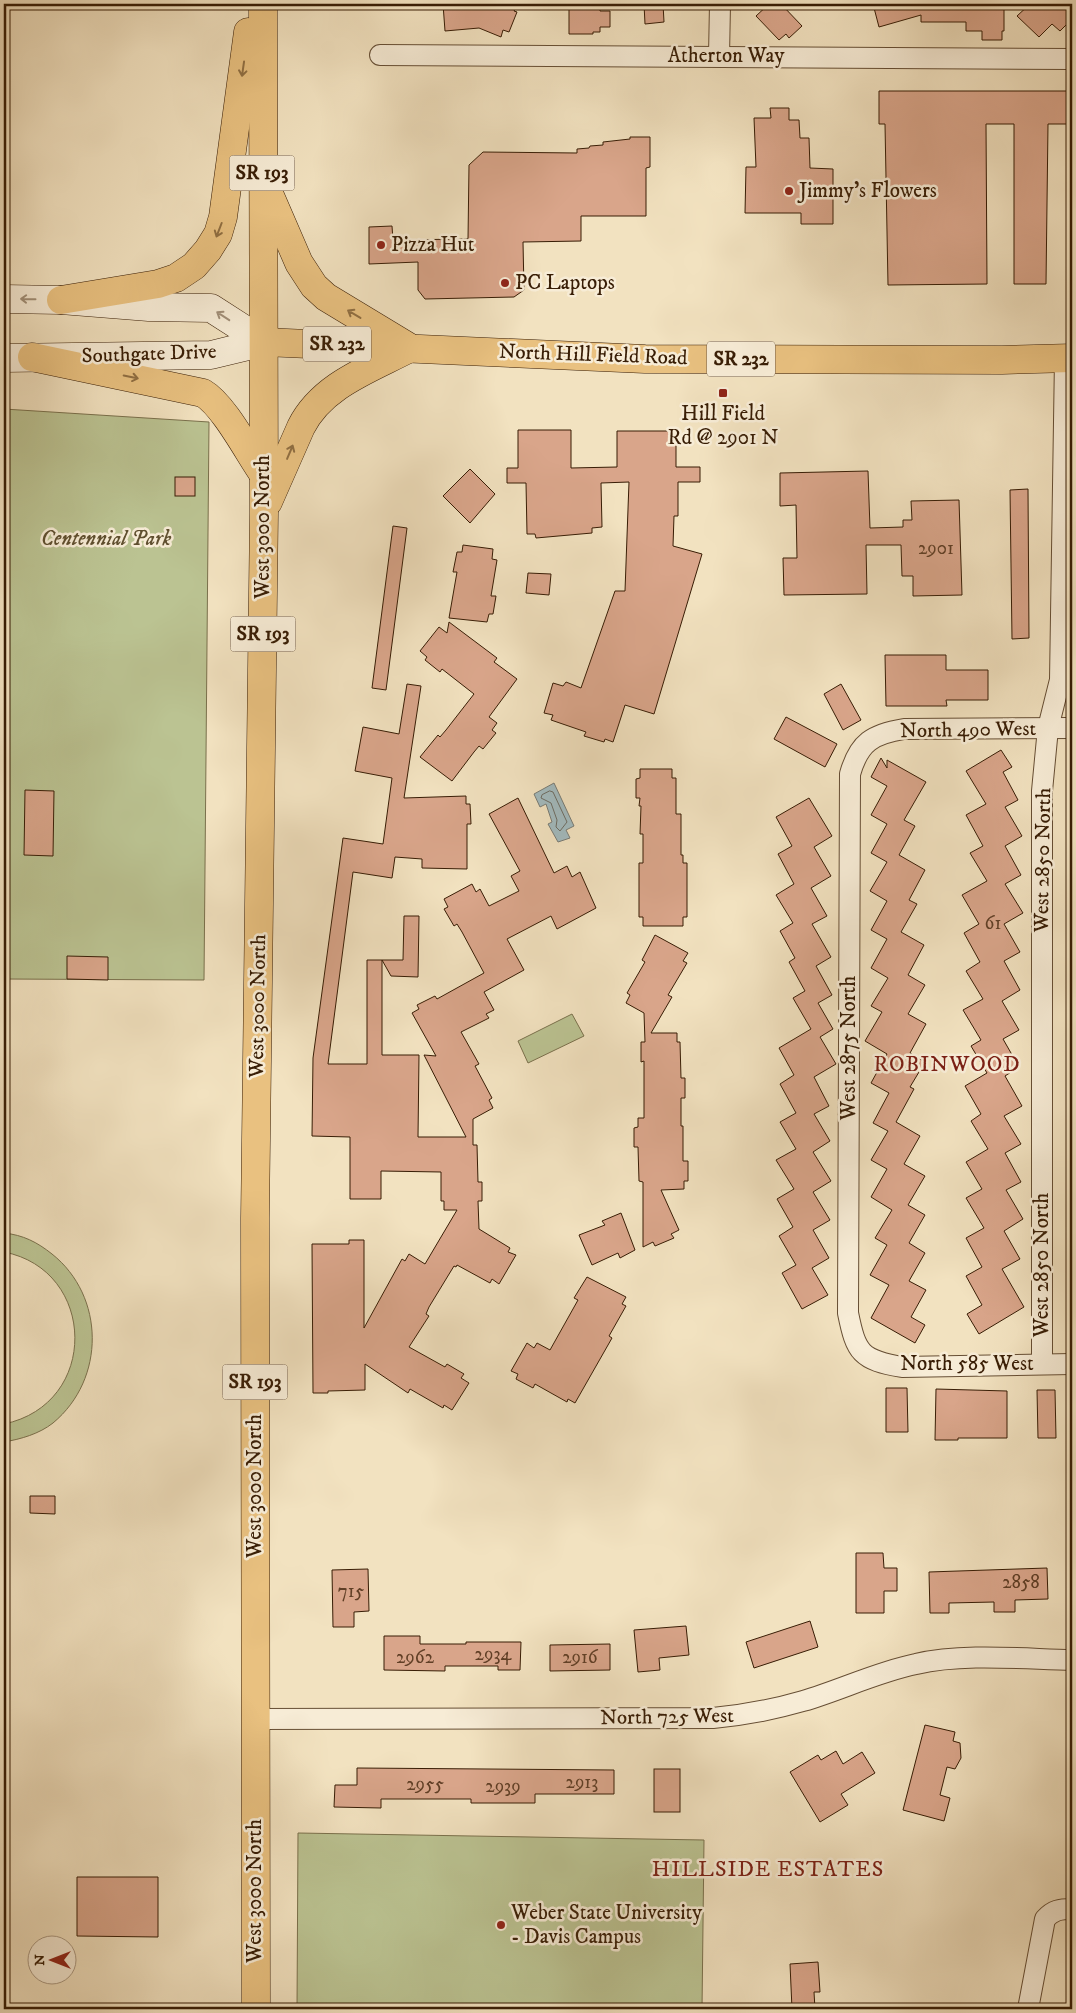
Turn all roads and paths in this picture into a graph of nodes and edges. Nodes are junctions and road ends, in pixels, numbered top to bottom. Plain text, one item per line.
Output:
1 (252, 4) edge
2 (263, 4) edge
3 (720, 4) edge
4 (380, 54) dead end
5 (719, 56) junction
6 (1072, 59) edge
7 (262, 178) junction
8 (4, 299) edge
9 (61, 300) junction
10 (264, 342) junction
11 (410, 348) junction
12 (32, 357) junction
13 (4, 358) edge
14 (1068, 358) edge
15 (264, 475) junction
16 (264, 512) junction
17 (1048, 728) junction
18 (1072, 728) edge
19 (866, 743) joint
20 (864, 1355) joint
21 (1042, 1364) junction
22 (1072, 1364) edge
23 (1072, 1660) edge
24 (254, 1719) junction
25 (1072, 1909) edge
26 (256, 2009) edge
27 (1028, 2009) edge

1 -> 9 main road
2 - 7 main road, West 3000 North / SR 193
3 - 5 street
4 - 5 street, Atherton Way
5 - 6 street, Atherton Way
7 - 10 main road, West 3000 North / SR 193
11 -> 7 main road
9 -> 8 main road, Southgate Drive
10 -> 9 main road, Southgate Drive
10 - 11 main road, North Hill Field Road / SR 232
10 - 12 main road, Southgate Drive / SR 232
10 - 15 main road, West 3000 North / SR 193
11 - 14 main road, North Hill Field Road / SR 232
16 -> 11 main road
12 - 13 main road, Southgate Drive / SR 232
12 -> 15 main road
14 - 17 street, West 2850 North
15 - 16 main road, West 3000 North / SR 193
16 - 24 main road, West 3000 North / SR 193
17 - 18 street, North 490 West
17 - 19 street, North 490 West
17 - 21 street, West 2850 North
19 - 20 street, West 2875 North
20 - 21 street, North 585 West
21 - 22 street, North 585 West
23 - 24 street, North 725 West
24 - 26 main road, West 3000 North / SR 193
25 - 27 street

